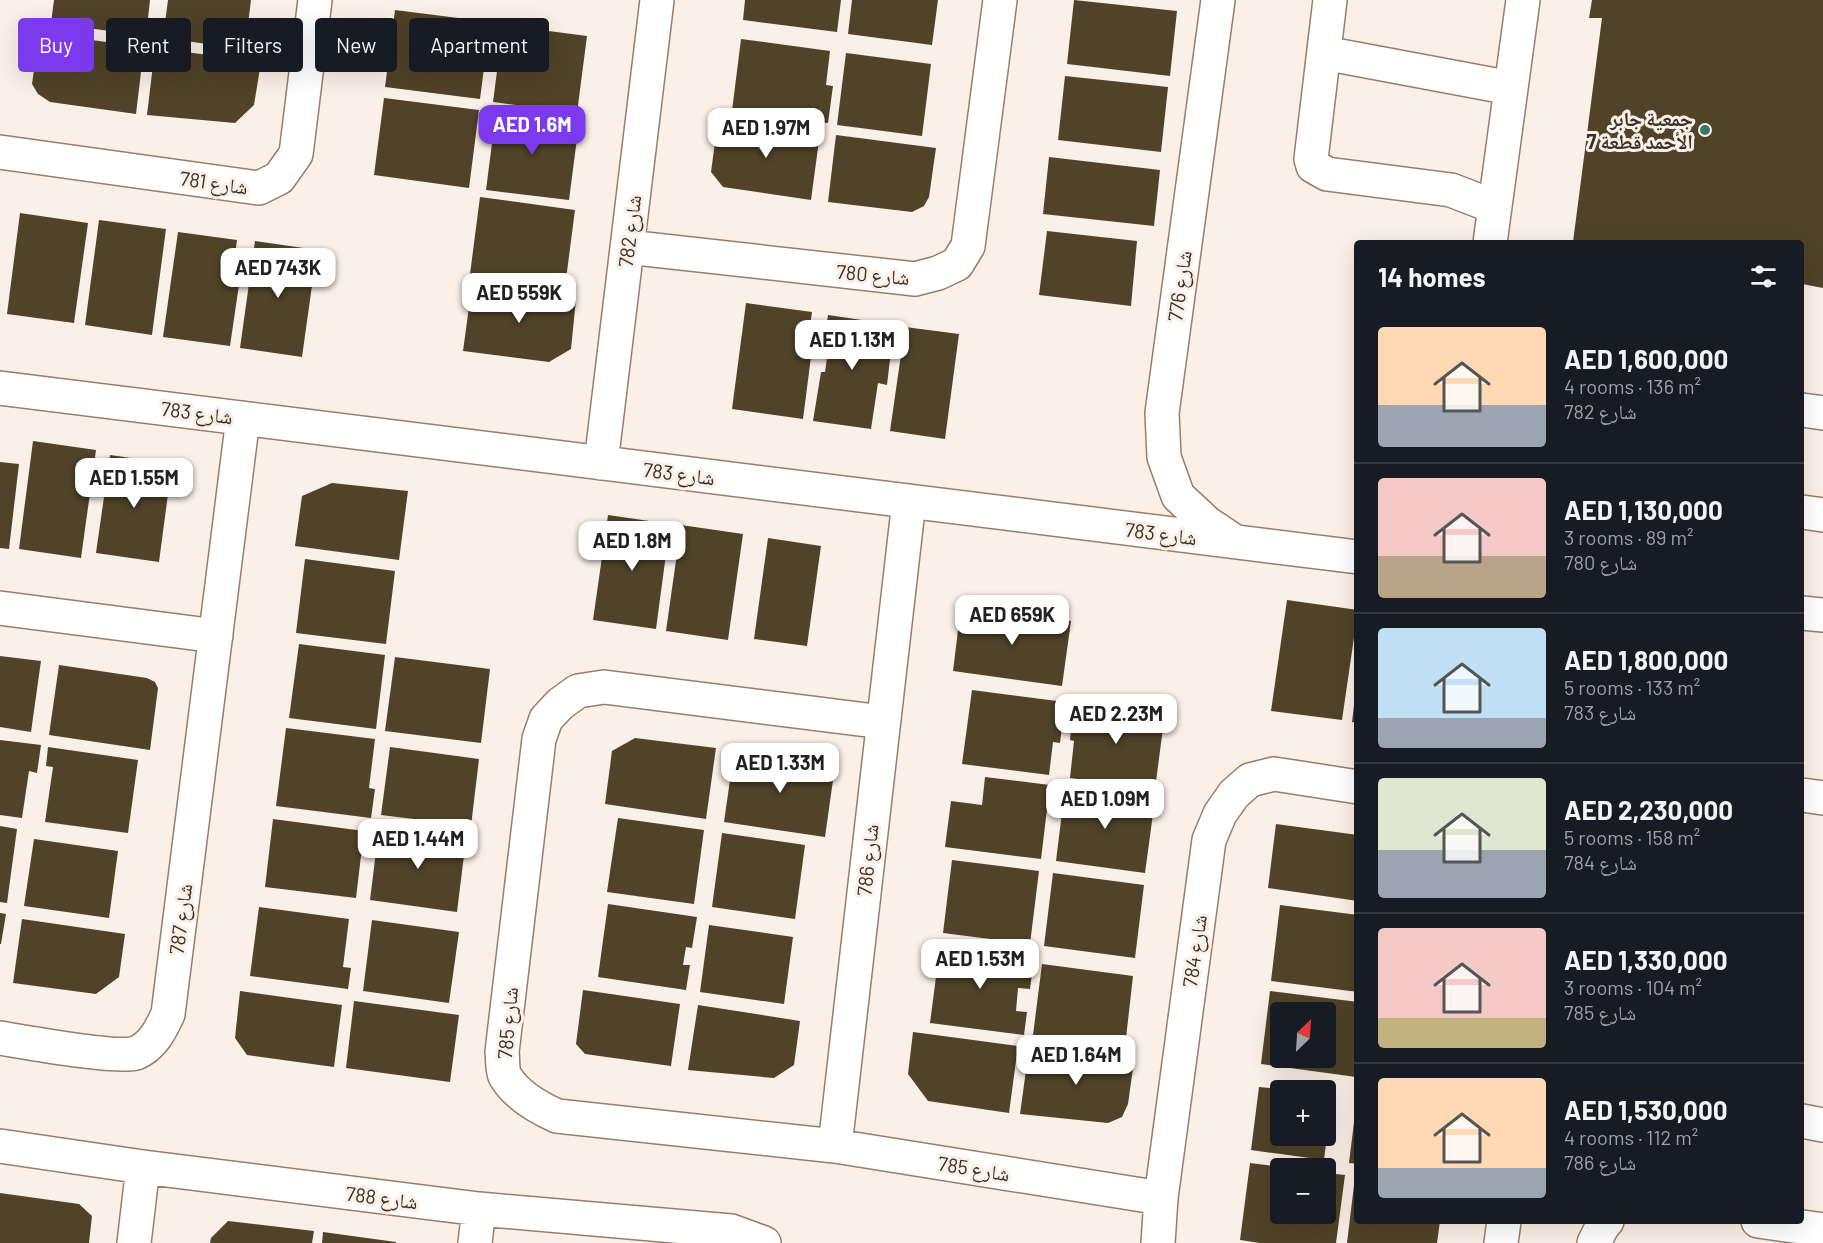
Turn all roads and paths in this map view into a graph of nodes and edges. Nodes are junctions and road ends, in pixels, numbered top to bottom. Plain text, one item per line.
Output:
1 (315, 0) edge
2 (657, 0) edge
3 (1000, 0) edge
4 (1218, 0) edge
5 (1330, 0) edge
6 (1523, 0) edge
7 (1324, 53) junction
8 (1511, 88) junction
9 (0, 152) edge
10 (1495, 207) junction
11 (1490, 240) edge
12 (627, 248) junction
13 (0, 388) edge
14 (1804, 410) edge
15 (1823, 413) edge
16 (243, 418) junction
17 (601, 463) junction
18 (909, 501) junction
19 (1804, 512) edge
20 (1823, 515) edge
21 (1236, 542) junction
22 (1354, 557) edge
23 (0, 608) edge
24 (1804, 613) edge
25 (1823, 615) edge
26 (216, 636) junction
27 (883, 722) junction
28 (1354, 786) edge
29 (1804, 795) edge
30 (1823, 798) edge
31 (0, 1038) edge
32 (1804, 1121) edge
33 (1823, 1125) edge
34 (0, 1146) edge
35 (835, 1146) junction
36 (143, 1167) junction
37 (1161, 1198) junction
38 (479, 1209) junction
39 (1504, 1224) edge
40 (1604, 1224) edge
41 (1780, 1224) edge
42 (1823, 1230) edge
43 (134, 1243) edge
44 (475, 1243) edge
45 (764, 1243) edge
46 (1158, 1243) edge
47 (1501, 1243) edge
48 (1594, 1243) edge

1 - 9 street, شارع 781
2 - 12 street, شارع 782
3 - 12 street, شارع 780
4 - 21 street, شارع 776
5 - 7 street
6 - 8 street
7 - 8 street
7 - 10 street
8 - 10 street
10 - 11 street
12 - 17 street, شارع 782
13 - 16 street, شارع 783
14 - 15 street
16 - 17 street, شارع 783
16 - 26 street, شارع 787
17 - 18 street, شارع 783
18 - 21 street, شارع 783
18 - 27 street, شارع 786
19 - 20 street
21 - 22 street, شارع 783
23 - 26 street
24 - 25 street
26 - 31 street, شارع 787
27 - 35 street, شارع 786
27 - 35 street, شارع 785
28 - 37 street, شارع 784
29 - 30 street
32 - 33 street
34 - 36 street, شارع 788
35 - 37 street, شارع 785
36 - 38 street, شارع 788
36 - 43 street
37 - 46 street, شارع 784
38 - 44 street
38 - 45 street, شارع 788
39 - 47 street
40 - 48 street
41 - 42 street

